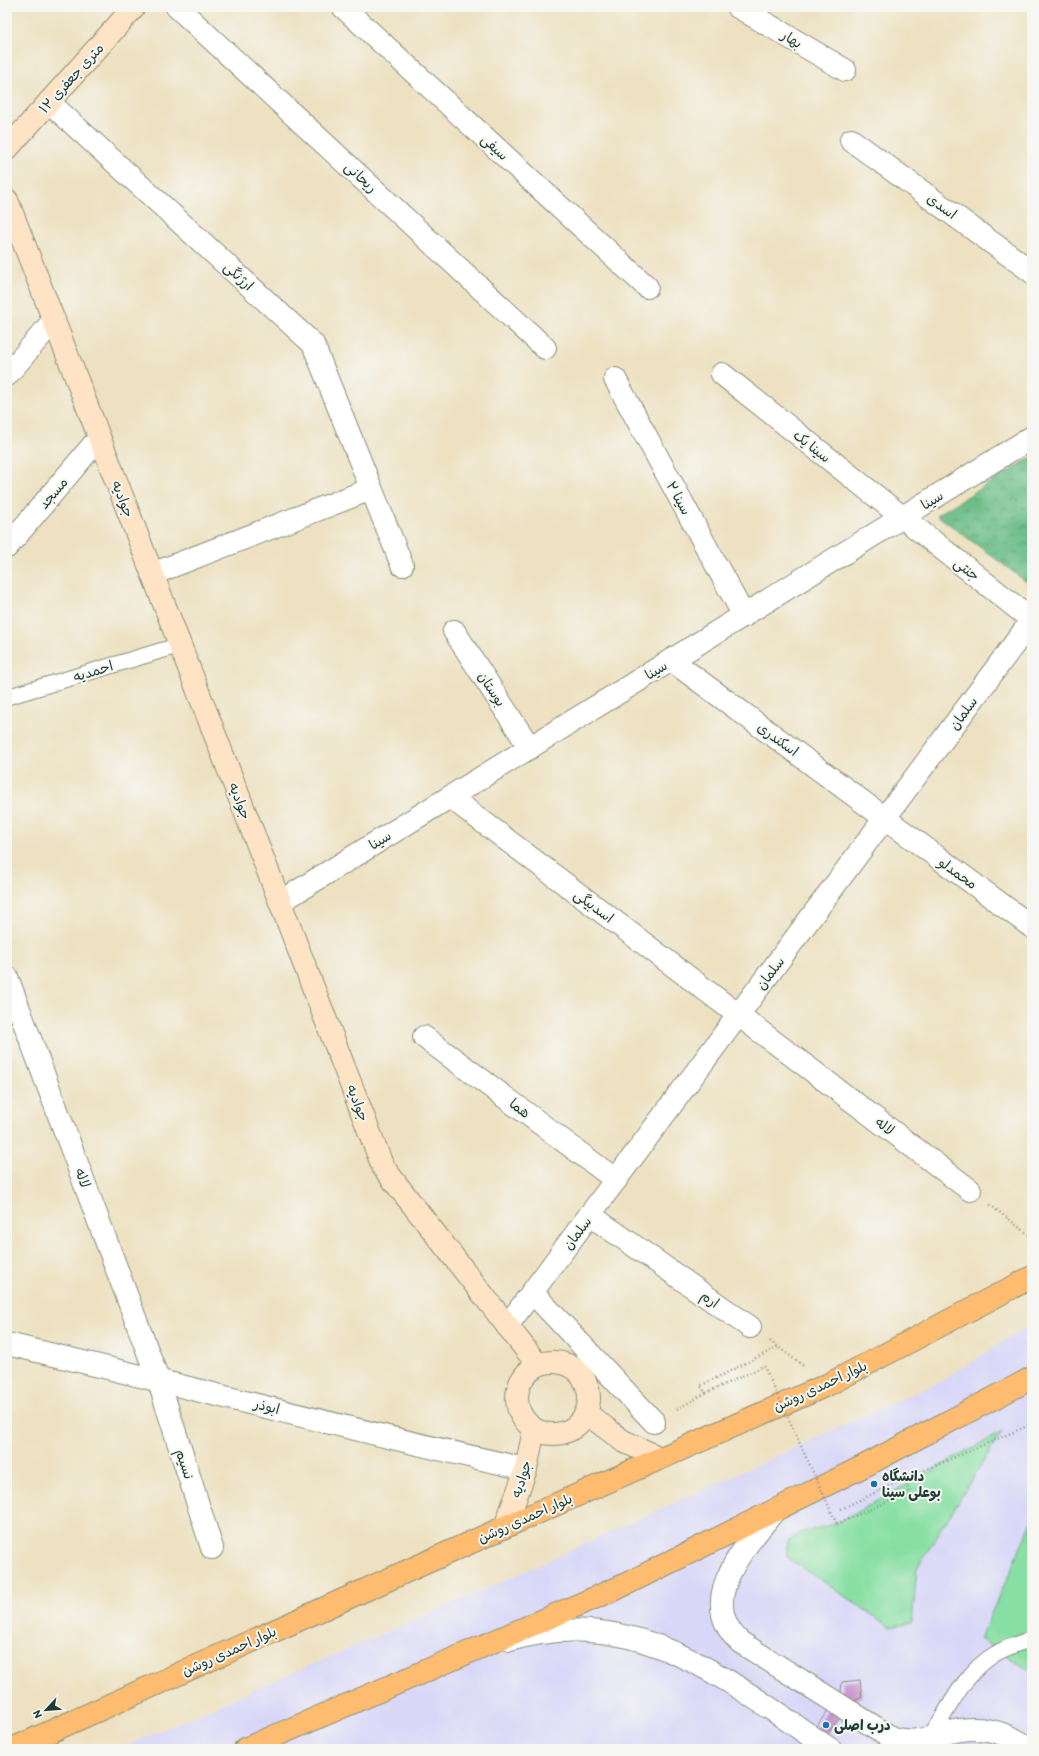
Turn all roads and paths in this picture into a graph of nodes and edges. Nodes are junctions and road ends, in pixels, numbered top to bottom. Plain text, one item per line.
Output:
1 (134, 7) edge
2 (177, 7) edge
3 (343, 7) edge
4 (738, 7) edge
5 (845, 70) dead end
6 (49, 102) junction
7 (852, 140) dead end
8 (7, 149) edge
9 (7, 200) edge
10 (1032, 272) edge
11 (647, 287) dead end
12 (54, 320) junction
13 (544, 348) dead end
14 (722, 374) dead end
15 (7, 375) edge
16 (615, 380) dead end
17 (1032, 437) edge
18 (99, 438) junction
19 (371, 489) junction
20 (903, 517) junction
21 (7, 547) edge
22 (402, 565) dead end
23 (152, 574) junction
24 (744, 616) junction
25 (1032, 620) edge
26 (454, 631) dead end
27 (180, 644) junction
28 (671, 660) junction
29 (7, 697) edge
30 (530, 748) junction
31 (450, 797) junction
32 (885, 818) junction
33 (280, 902) junction
34 (1032, 927) edge
35 (7, 977) edge
36 (739, 1015) junction
37 (424, 1037) dead end
38 (616, 1180) junction
39 (970, 1190) joint
40 (590, 1215) junction
41 (1032, 1237) edge
42 (1032, 1277) edge
43 (532, 1293) junction
44 (507, 1326) junction
45 (750, 1327) joint
46 (7, 1344) edge
47 (778, 1347) junction
48 (538, 1365) junction
49 (1032, 1378) edge
50 (158, 1379) junction
51 (828, 1384) junction
52 (706, 1393) junction
53 (586, 1412) junction
54 (654, 1422) joint
55 (1032, 1424) edge
56 (534, 1429) junction
57 (660, 1458) junction
58 (526, 1469) junction
59 (910, 1492) dead end
60 (775, 1510) junction
61 (827, 1516) dead end
62 (505, 1527) junction
63 (212, 1548) dead end
64 (1032, 1639) edge
65 (476, 1650) junction
66 (926, 1744) edge
67 (12, 1749) edge
68 (245, 1749) edge
69 (830, 1749) edge
70 (1030, 1749) edge

1 - 6 main road, ۱۲ متری جعفری
2 - 13 street, ریحانی
3 - 11 street, سیفی
4 - 5 street, بهار
6 - 8 main road, ۱۲ متری جعفری
6 - 19 street, ارژنگی
7 - 10 street, اسدی
9 - 12 main road, جوادیه
12 - 15 street
12 - 18 main road, جوادیه
14 - 20 street, سینا یک
16 - 24 street, سینا ۲
17 - 20 street, سینا
18 - 21 street, مسجد
18 - 23 main road, جوادیه
19 - 22 street, ارژنگی
19 - 23 street
20 - 24 street, سینا
20 - 25 street, جنتی
23 - 27 main road, جوادیه
24 - 28 street, سینا
25 - 32 street, سلمان
26 - 30 street, بوستان
27 - 29 lane, احمدیه
27 - 33 main road, جوادیه
28 - 30 street, سینا
28 - 32 street, اسکندری
30 - 31 street, سینا
31 - 33 street, سینا
31 - 36 street, اسدبیگی
32 - 34 street, محمدلو
32 - 36 street, سلمان
33 - 44 main road, جوادیه
35 - 50 street, لاله
36 - 38 street, سلمان
36 - 39 street, لاله
37 - 38 street, هما
38 - 40 street, سلمان
39 - 41 path
40 - 43 street, سلمان
40 - 45 street, ارم
42 - 51 highway, بلوار احمدی روشن
43 - 44 street, سلمان
43 - 54 street
44 - 48 main road, جوادیه
45 - 47 path
46 - 50 street, ابوذر
47 - 51 path
47 - 52 path
48 - 53 main road
48 - 56 main road
49 - 60 highway
50 - 58 street, ابوذر
50 - 63 street, نسیم
51 - 57 highway, بلوار احمدی روشن
52 - 54 path
52 - 59 path, bridge
53 - 56 main road
53 - 57 main road
55 - 61 path
56 - 58 main road, جوادیه
57 - 62 highway, بلوار احمدی روشن
58 - 62 main road, جوادیه
60 - 65 highway
60 - 66 street
62 - 67 highway, بلوار احمدی روشن
64 - 66 lane
65 - 68 highway
65 - 69 street
66 - 70 street

